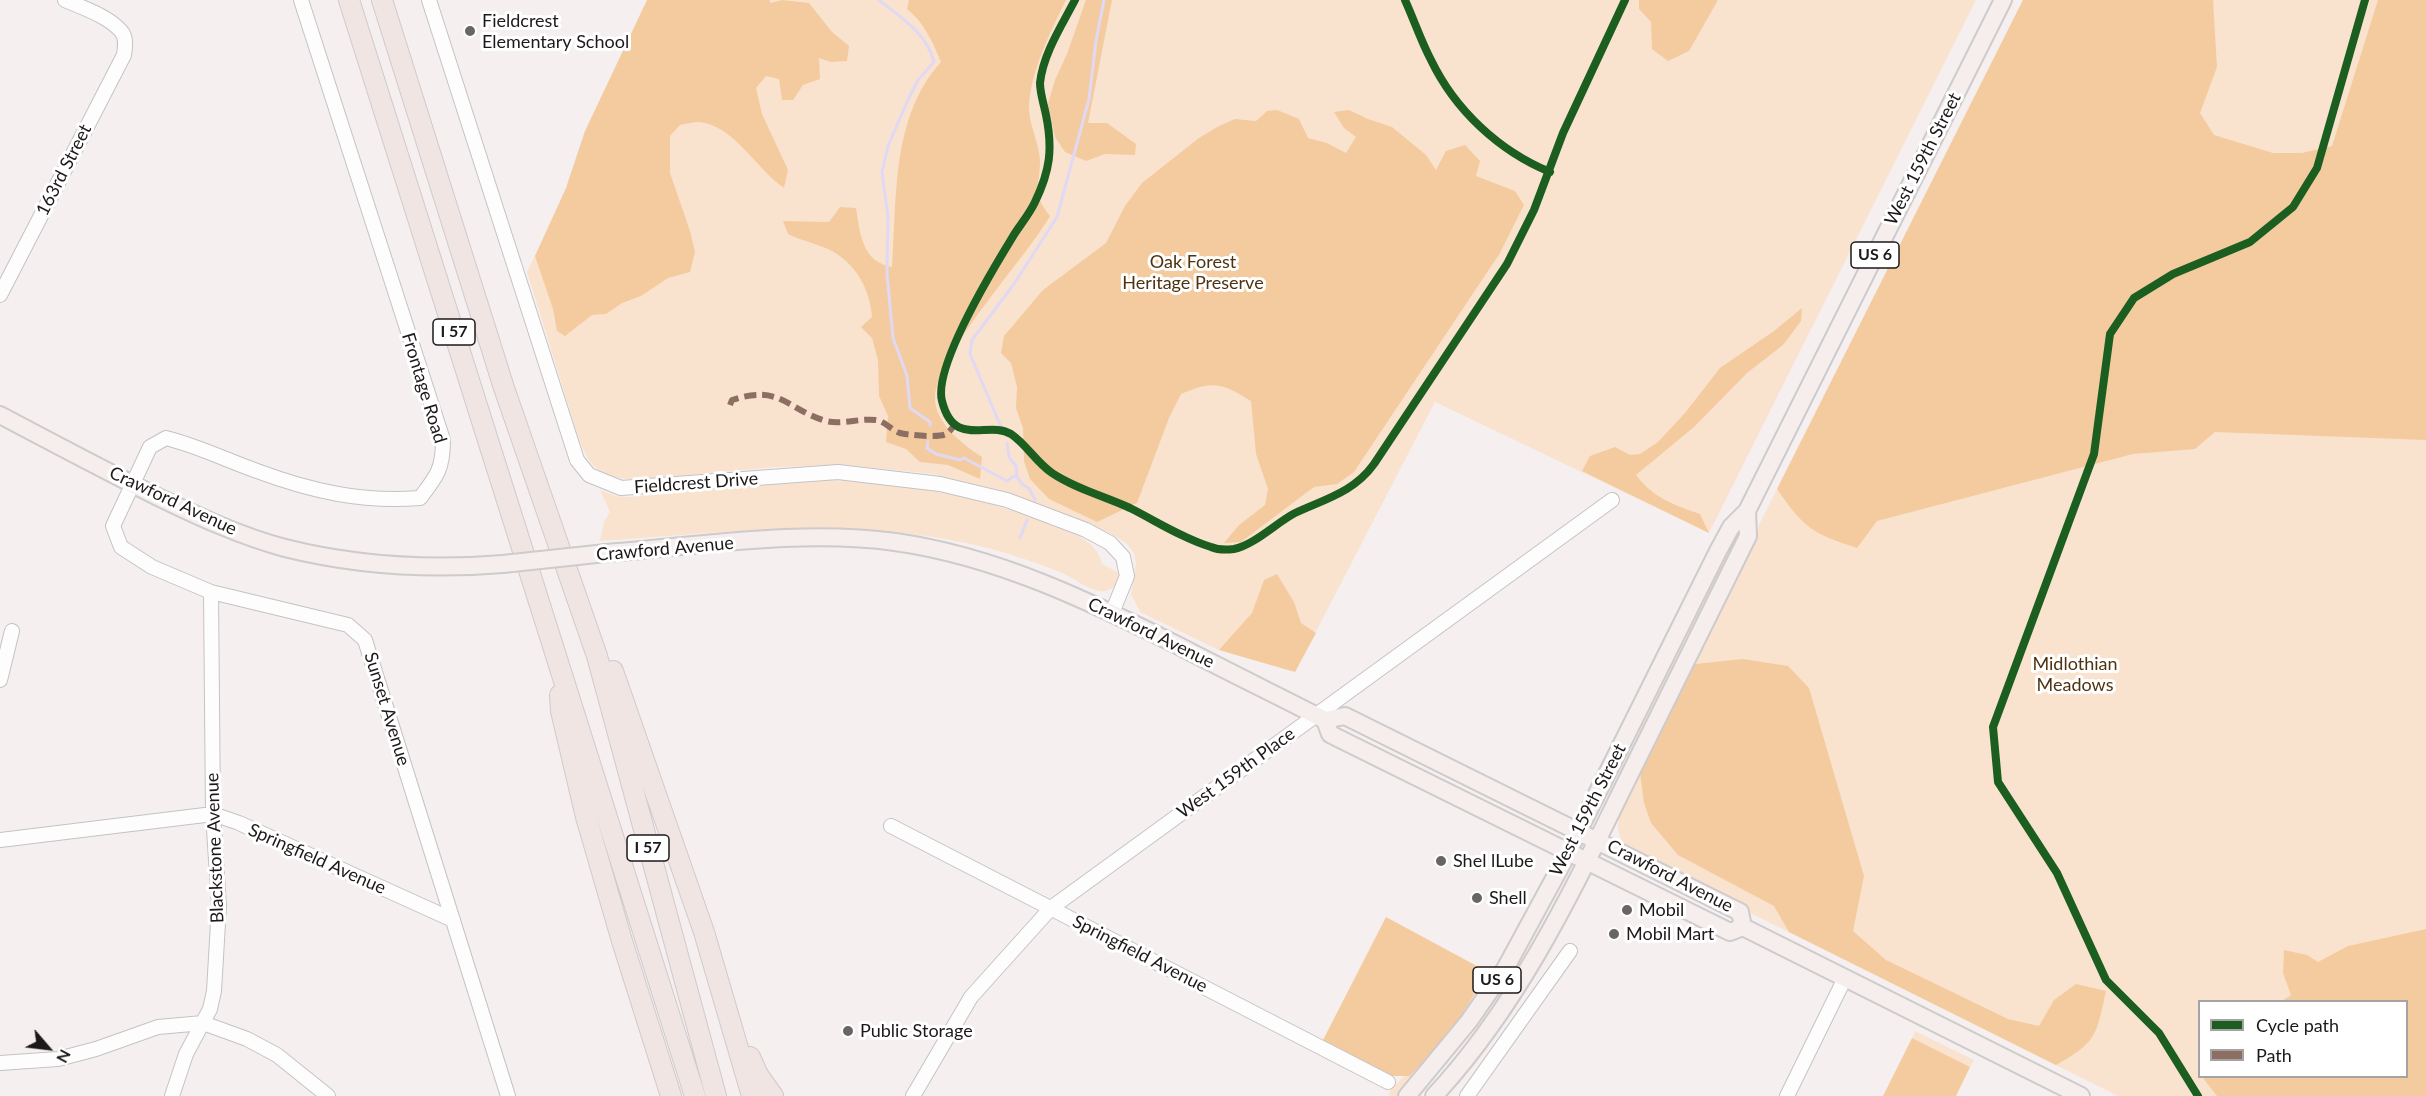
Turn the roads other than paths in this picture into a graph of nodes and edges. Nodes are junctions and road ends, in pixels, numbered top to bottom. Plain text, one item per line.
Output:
1 (65, 0) edge
2 (301, 0) edge
3 (349, 0) edge
4 (382, 0) edge
5 (429, 0) edge
6 (2002, 0) edge
7 (0, 295) edge
8 (0, 415) edge
9 (132, 484) junction
10 (1612, 501) dead end
11 (1747, 511) junction
12 (211, 592) junction
13 (578, 602) junction
14 (1112, 613) junction
15 (12, 631) dead end
16 (560, 664) junction
17 (0, 680) edge
18 (1320, 718) junction
19 (213, 814) junction
20 (891, 826) dead end
21 (1578, 830) junction
22 (0, 840) edge
23 (1598, 840) junction
24 (1568, 852) junction
25 (1587, 862) junction
26 (1051, 908) junction
27 (453, 920) junction
28 (1743, 927) junction
29 (1570, 951) dead end
30 (717, 976) junction
31 (1845, 978) junction
32 (203, 1023) junction
33 (0, 1063) edge
34 (1388, 1082) dead end
35 (172, 1096) edge
36 (328, 1096) edge
37 (508, 1096) edge
38 (670, 1096) edge
39 (695, 1096) edge
40 (716, 1096) edge
41 (752, 1096) edge
42 (773, 1096) edge
43 (913, 1096) edge
44 (1407, 1096) edge
45 (1434, 1096) edge
46 (1467, 1096) edge
47 (1787, 1096) edge
48 (2081, 1096) edge

1 - 7 street, 163rd Street
2 - 9 street, Frontage Road
3 - 16 highway, I 57
4 - 13 highway, I 57
5 - 14 street, Fieldcrest Drive
6 - 11 main road, West 159th Street / US 6
8 - 9 main road, Crawford Avenue
9 - 12 street, Sunset Avenue
9 - 14 main road, Crawford Avenue, bridge
10 - 18 street, West 159th Place
11 - 21 main road, West 159th Street / US 6
11 - 23 main road, West 159th Street / US 6
12 - 19 street, Blackstone Avenue
12 - 27 street, Sunset Avenue
13 - 30 highway
13 - 40 highway, I 57
14 - 18 main road, Crawford Avenue
15 - 17 street
16 - 38 highway
16 - 39 highway, I 57
18 - 21 main road, Crawford Avenue
18 - 24 main road, Crawford Avenue
18 - 26 street, West 159th Place
19 - 22 street, Springfield Avenue
19 - 27 street, Springfield Avenue
19 - 32 street, Blackstone Avenue
20 - 26 street, Springfield Avenue
21 - 23 main road, Crawford Avenue
21 - 24 main road, West 159th Street / US 6
23 - 25 main road, West 159th Street / US 6
23 - 28 main road, Crawford Avenue
24 - 25 main road, Crawford Avenue
24 - 44 main road, West 159th Street / US 6
25 - 28 main road, Crawford Avenue
25 - 45 main road, West 159th Street / US 6
26 - 34 street, Springfield Avenue
26 - 43 street, West 159th Place
27 - 37 street, Sunset Avenue
28 - 31 main road, Crawford Avenue
29 - 46 street
30 - 41 highway
30 - 42 highway
31 - 47 street
31 - 48 main road, Crawford Avenue
32 - 33 street
32 - 35 street, Blackstone Avenue
32 - 36 street

